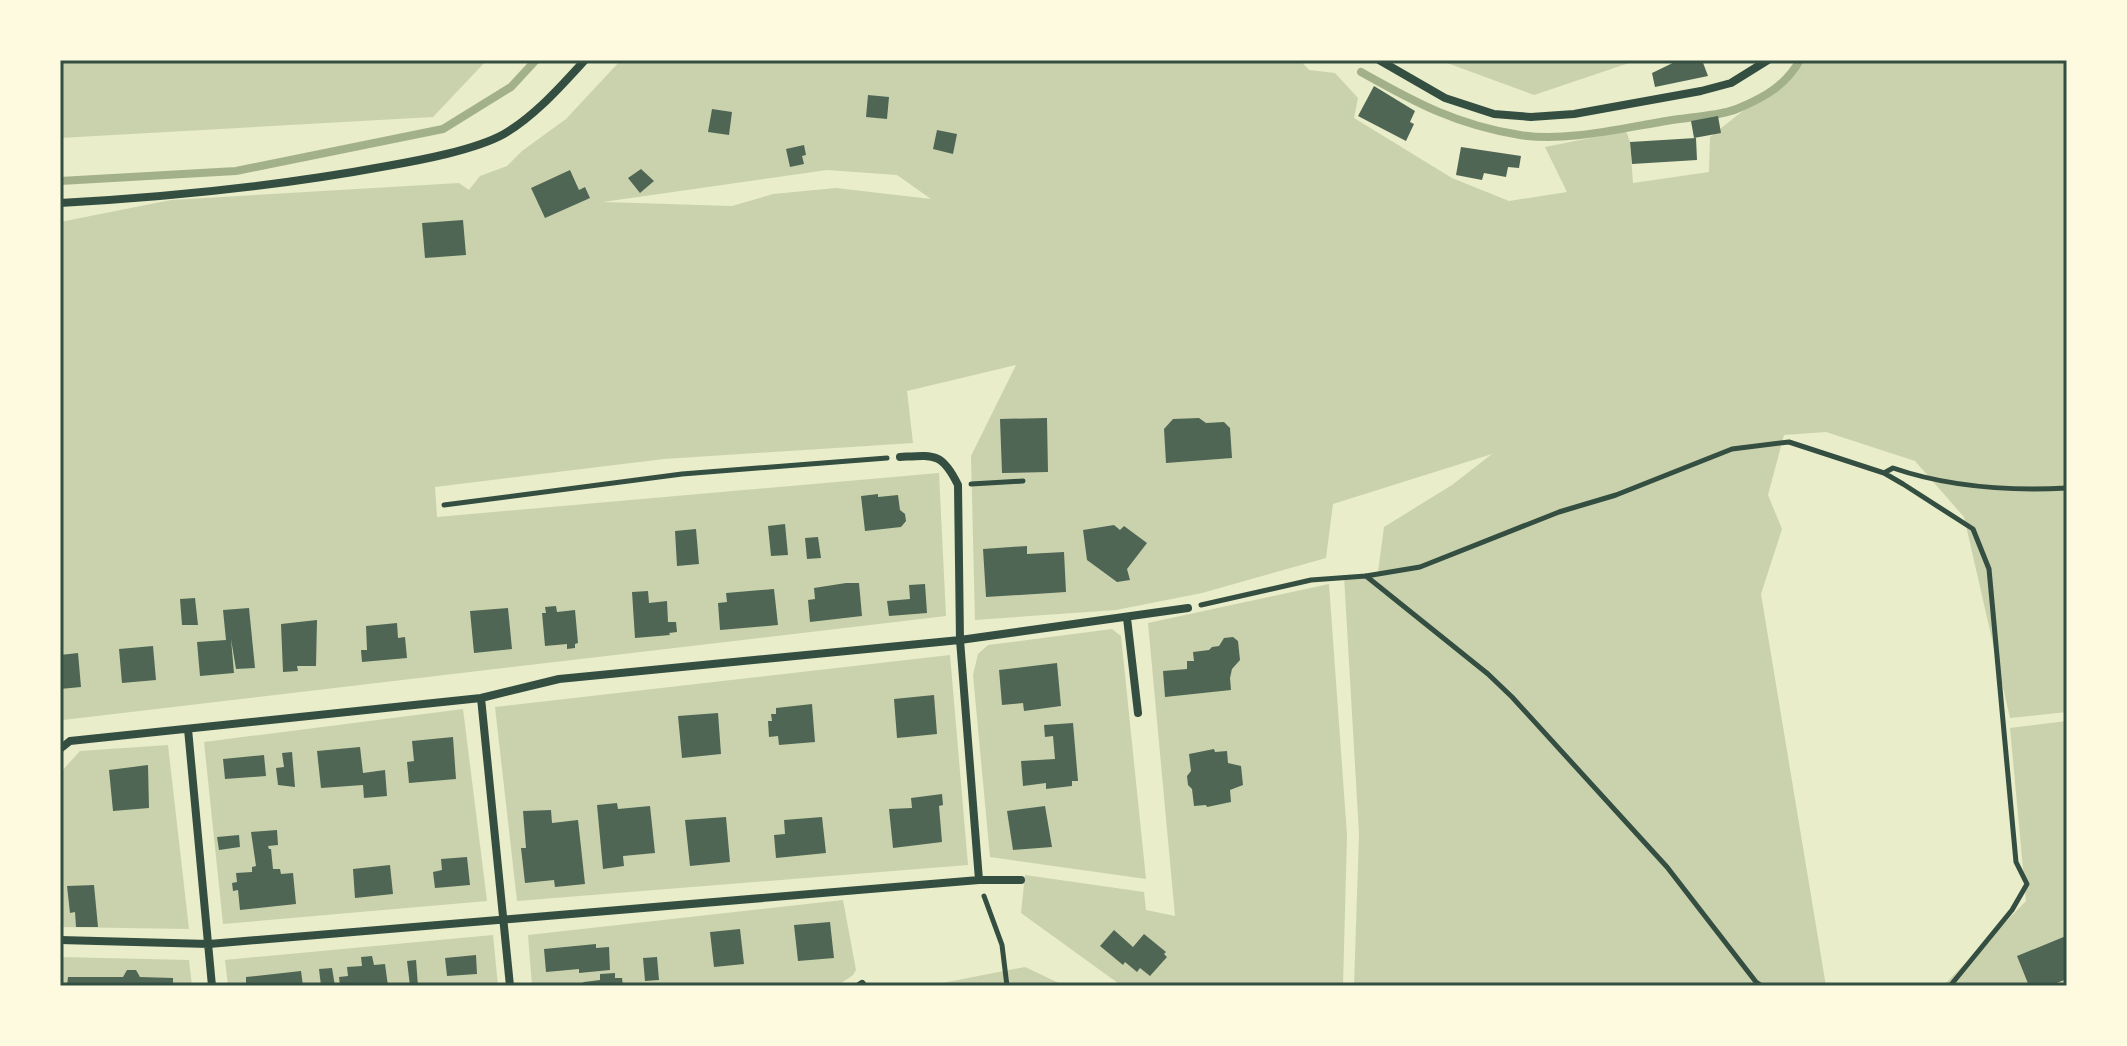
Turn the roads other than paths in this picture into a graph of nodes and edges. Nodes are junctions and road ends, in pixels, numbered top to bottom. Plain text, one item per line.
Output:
1 (585, 60) edge
2 (1379, 60) edge
3 (1768, 60) edge
4 (60, 203) edge
5 (900, 457) road end
6 (1188, 608) road end
7 (1127, 618) junction
8 (960, 640) junction
9 (481, 698) junction
10 (1138, 713) dead end
11 (188, 729) junction
12 (60, 749) edge
13 (979, 880) junction
14 (1021, 880) dead end
15 (503, 918) junction
16 (60, 940) edge
17 (209, 944) junction
18 (212, 986) edge
19 (510, 986) edge

1 - 4 street
2 - 3 street
5 - 8 street
6 - 7 street
7 - 8 street
7 - 10 street
8 - 9 street
8 - 13 street
9 - 11 street
9 - 15 street
11 - 12 street
11 - 17 street
13 - 14 street
13 - 15 street
15 - 17 street
15 - 19 street
16 - 17 street
17 - 18 street

